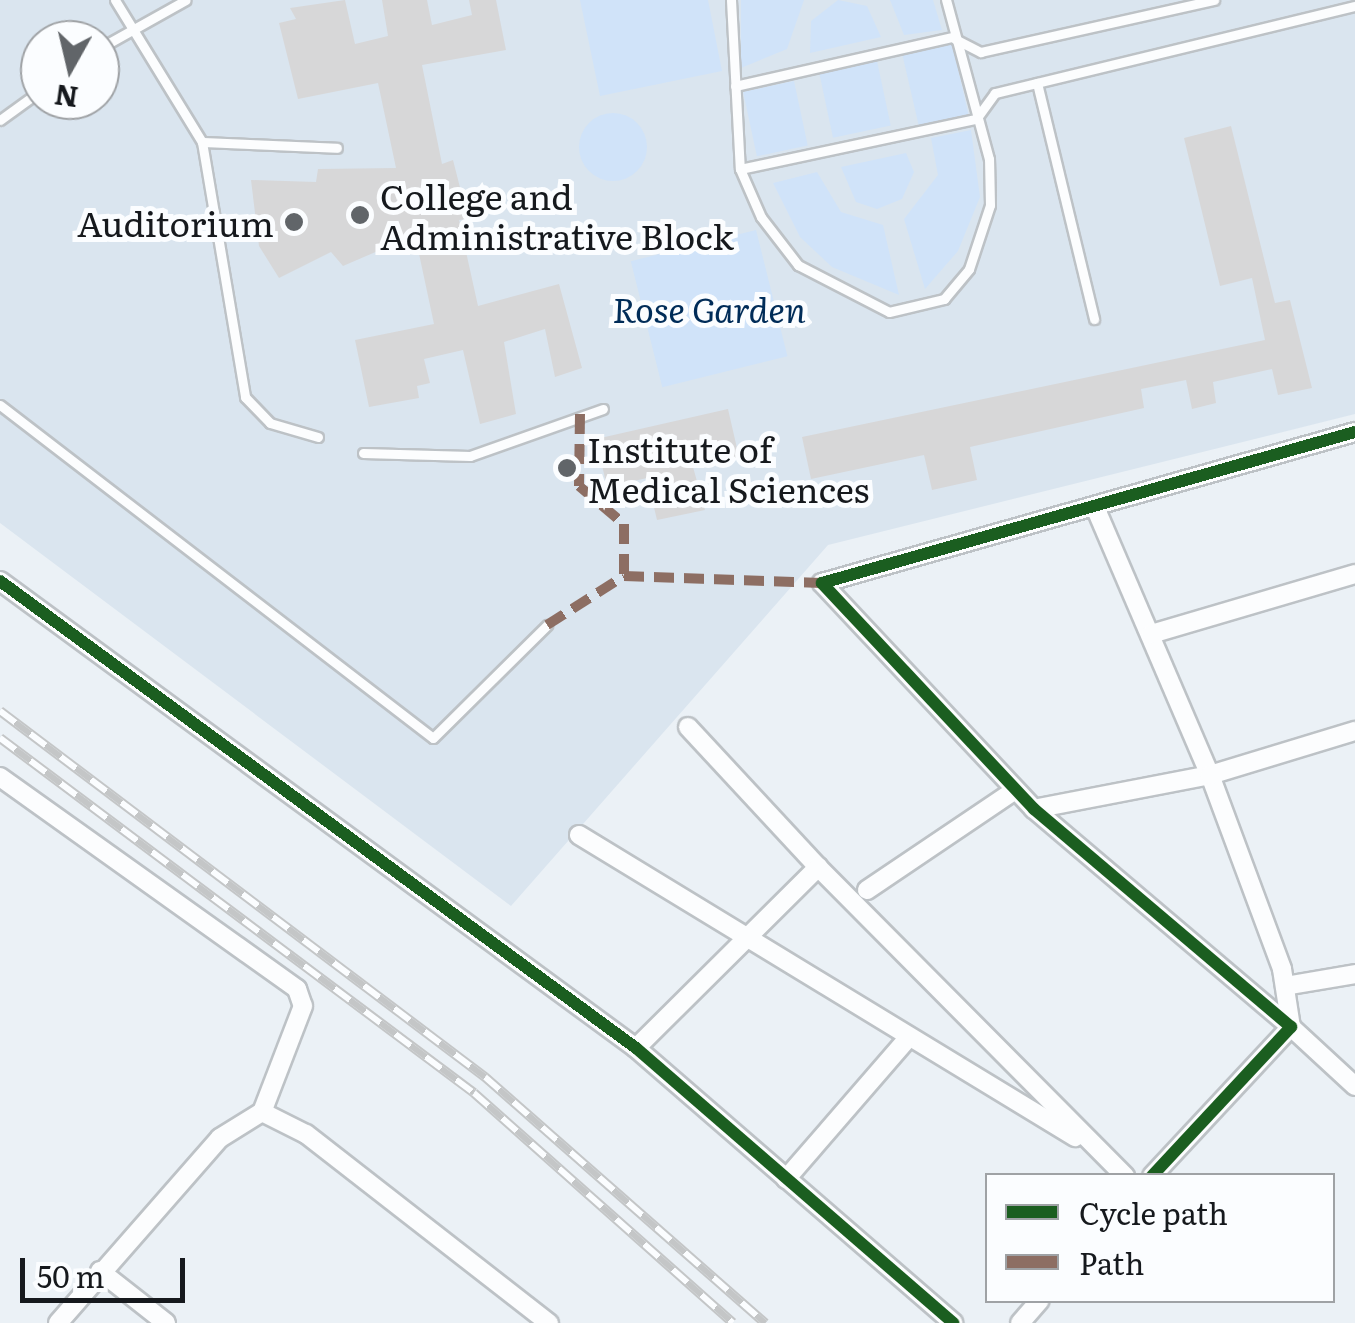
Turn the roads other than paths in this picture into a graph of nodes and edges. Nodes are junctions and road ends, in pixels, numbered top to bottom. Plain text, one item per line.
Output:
1 (114, 0) edge
2 (186, 0) edge
3 (731, 0) edge
4 (946, 0) edge
5 (1214, 0) edge
6 (1188, 3) edge
7 (1355, 6) edge
8 (132, 25) junction
9 (120, 34) edge
10 (954, 38) junction
11 (1037, 83) junction
12 (735, 86) junction
13 (976, 119) junction
14 (202, 142) junction
15 (337, 148) dead end
16 (740, 169) junction
17 (1094, 319) dead end
18 (0, 405) edge
19 (603, 409) dead end
20 (1355, 432) edge
21 (318, 437) dead end
22 (363, 453) dead end
23 (1094, 507) junction
24 (1355, 574) edge
25 (0, 581) edge
26 (547, 625) dead end
27 (1151, 634) junction
28 (688, 727) dead end
29 (1355, 731) edge
30 (1210, 774) junction
31 (0, 778) edge
32 (1016, 790) junction
33 (1034, 809) junction
34 (579, 835) dead end
35 (818, 867) junction
36 (867, 890) dead end
37 (745, 938) junction
38 (1355, 964) edge
39 (1322, 973) junction
40 (1355, 974) edge
41 (1285, 986) junction
42 (1291, 1027) junction
43 (908, 1038) junction
44 (636, 1048) junction
45 (1355, 1086) edge
46 (262, 1112) junction
47 (1097, 1150) junction
48 (1122, 1173) edge
49 (1155, 1173) edge
50 (786, 1178) junction
51 (100, 1271) junction
52 (1037, 1303) edge
53 (58, 1323) edge
54 (166, 1323) edge
55 (549, 1323) edge
56 (952, 1323) edge
57 (1020, 1323) edge

1 - 8 lane
2 - 8 lane
3 - 12 lane
4 - 10 lane
5 - 6 lane
6 - 10 lane
7 - 11 lane
8 - 9 lane
8 - 14 lane
10 - 12 lane
10 - 13 lane
11 - 13 lane
11 - 17 lane
12 - 16 lane
13 - 16 lane
13 - 16 lane
14 - 15 lane
14 - 21 lane
18 - 26 lane
19 - 22 lane
20 - 23 street
23 - 27 street
23 - 32 street
24 - 27 street
25 - 44 street
27 - 30 street
28 - 35 street
29 - 30 street
30 - 33 street
30 - 41 street
31 - 46 street
32 - 33 street
32 - 36 street
33 - 42 street
34 - 37 street
35 - 37 street
35 - 47 street
37 - 43 street
37 - 44 street
38 - 39 street
39 - 40 street
39 - 41 street
41 - 42 street
42 - 45 street
42 - 49 street
43 - 47 street
43 - 50 street
44 - 50 street
46 - 51 street
46 - 55 street
47 - 48 street
50 - 56 street
51 - 53 street
51 - 54 street
52 - 57 street

